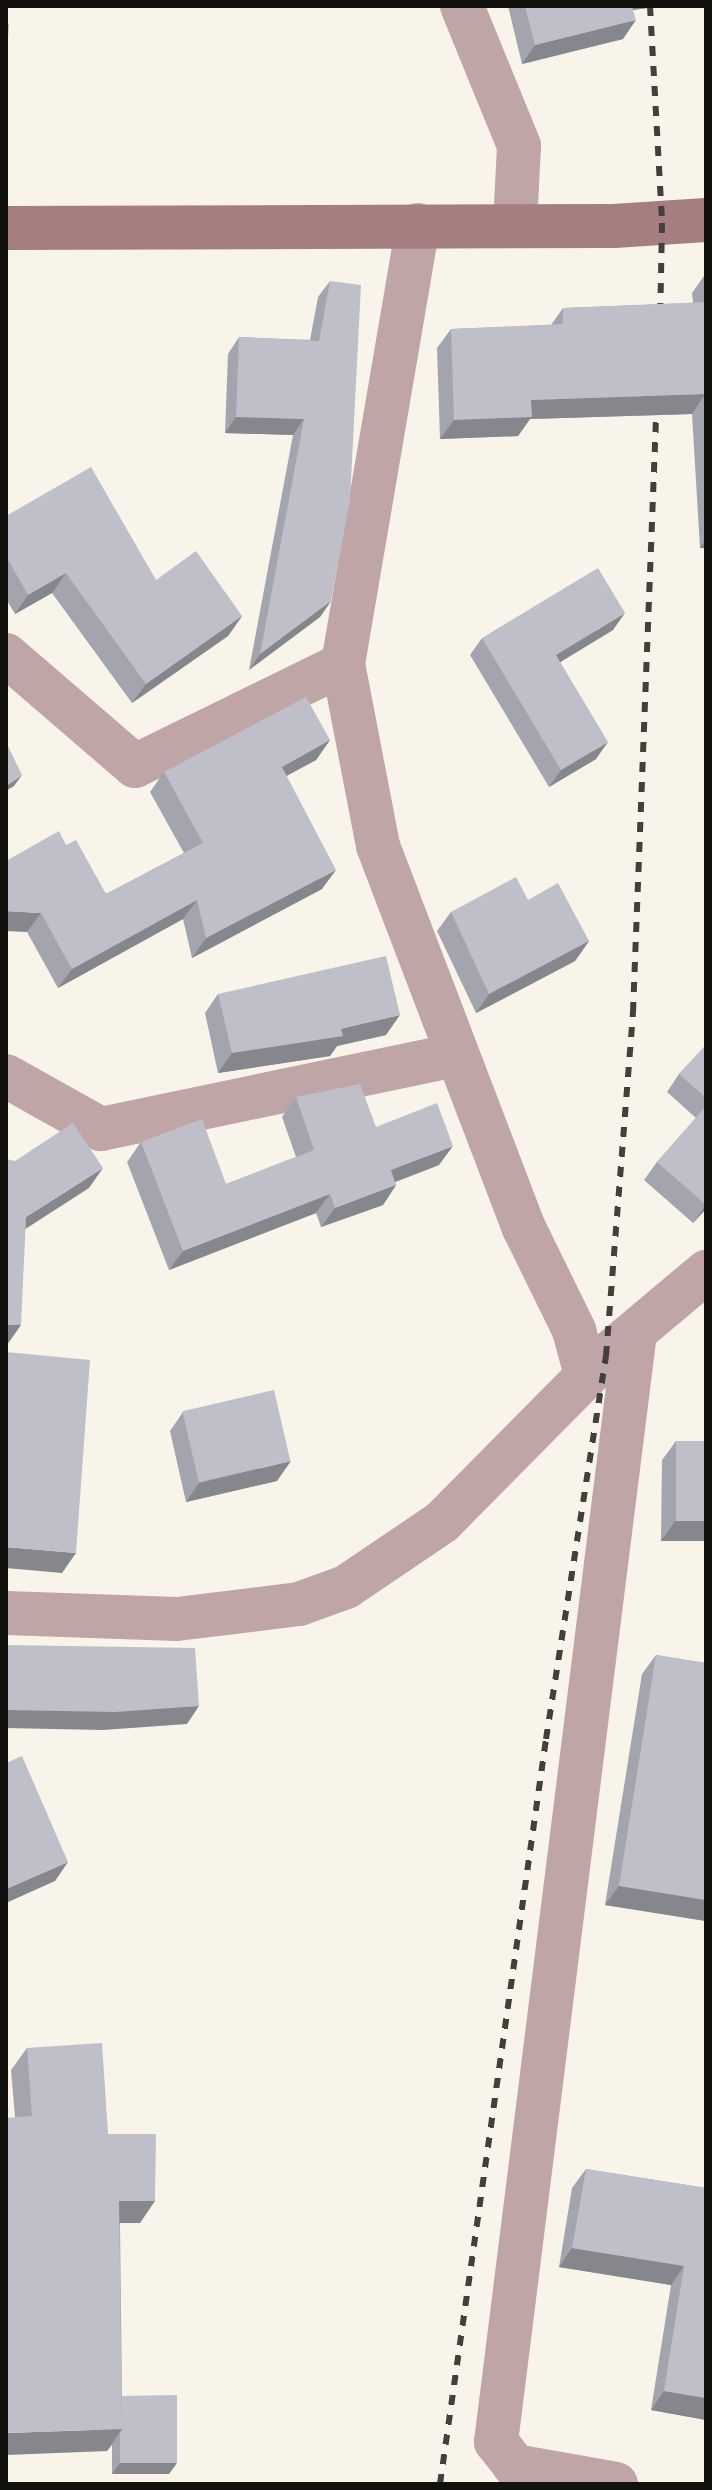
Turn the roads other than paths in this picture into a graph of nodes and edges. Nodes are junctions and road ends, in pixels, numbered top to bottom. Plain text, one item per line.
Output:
1 (462, 6) edge
2 (706, 220) edge
3 (418, 225) junction
4 (515, 225) junction
5 (6, 228) edge
6 (6, 655) edge
7 (343, 664) junction
8 (454, 1055) junction
9 (6, 1076) edge
10 (706, 1272) edge
11 (635, 1333) junction
12 (586, 1375) junction
13 (6, 1613) edge
14 (616, 2484) edge

1 - 4 street
2 - 4 street
3 - 4 street
3 - 5 street
3 - 7 street
6 - 7 street
7 - 8 street
8 - 9 street
8 - 12 street
10 - 11 street
11 - 12 street
11 - 14 street
12 - 13 street

